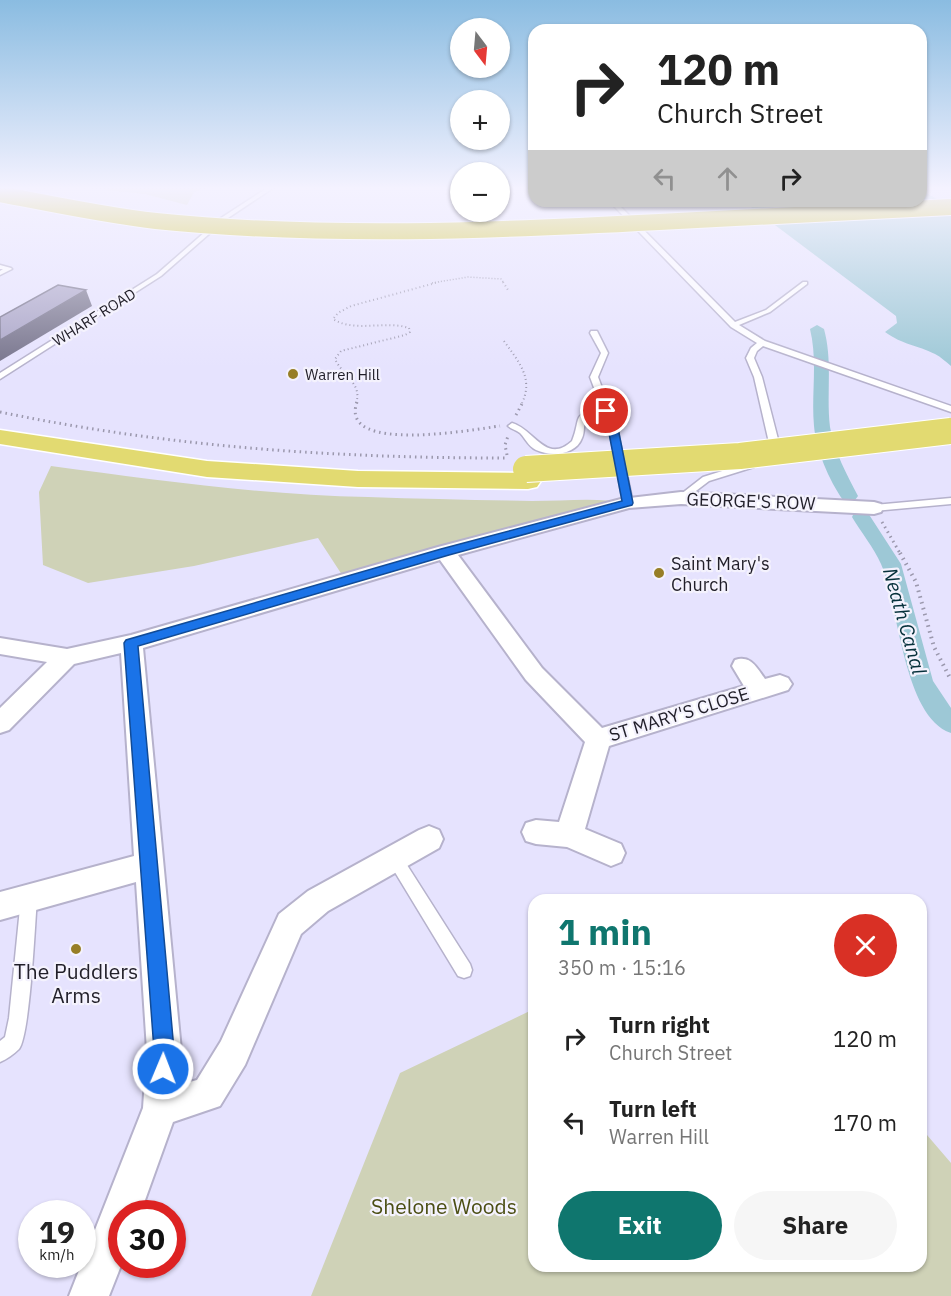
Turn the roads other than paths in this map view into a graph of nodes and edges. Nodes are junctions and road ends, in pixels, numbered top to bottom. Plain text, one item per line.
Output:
1 (189, 248) edge
2 (659, 248) edge
3 (0, 267) edge
4 (0, 273) edge
5 (805, 283) dead end
6 (734, 325) junction
7 (594, 333) dead end
8 (762, 343) junction
9 (0, 377) edge
10 (951, 409) edge
11 (606, 411) junction
12 (0, 423) edge
13 (512, 426) road end
14 (951, 431) edge
15 (0, 437) edge
16 (88, 440) junction
17 (951, 444) edge
18 (527, 475) junction
19 (681, 498) junction
20 (951, 501) edge
21 (628, 503) junction
22 (874, 508) joint
23 (445, 552) junction
24 (131, 643) junction
25 (0, 646) edge
26 (67, 657) junction
27 (743, 666) dead end
28 (0, 723) edge
29 (598, 739) junction
30 (536, 832) dead end
31 (569, 835) junction
32 (429, 839) dead end
33 (611, 853) dead end
34 (395, 859) junction
35 (150, 865) junction
36 (29, 898) junction
37 (0, 906) edge
38 (464, 970) dead end
39 (0, 1053) edge
40 (160, 1108) junction
41 (89, 1296) edge

1 - 9 lane, WHARF ROAD
2 - 6 lane
3 - 4 lane
5 - 6 lane
6 - 8 lane
7 - 11 lane
8 - 10 lane
8 - 19 lane
11 - 13 lane
11 - 21 lane
12 - 16 main road
14 - 18 main road, bridge
15 - 16 main road
16 - 18 main road
17 - 18 main road
19 - 21 street, GEORGE'S ROW
19 - 22 street, GEORGE'S ROW
20 - 22 lane
21 - 23 street, GEORGE'S ROW
23 - 24 street, GEORGE'S ROW
23 - 29 street, ST MARY'S CLOSE
24 - 26 street, GEORGE'S ROW
24 - 35 street
25 - 26 street
26 - 28 street
27 - 29 street, ST MARY'S CLOSE
29 - 31 street, ST MARY'S CLOSE
30 - 31 street
31 - 33 street
32 - 34 street
34 - 38 lane
34 - 40 street
35 - 36 street
35 - 40 street
36 - 37 street
36 - 39 lane
40 - 41 street

